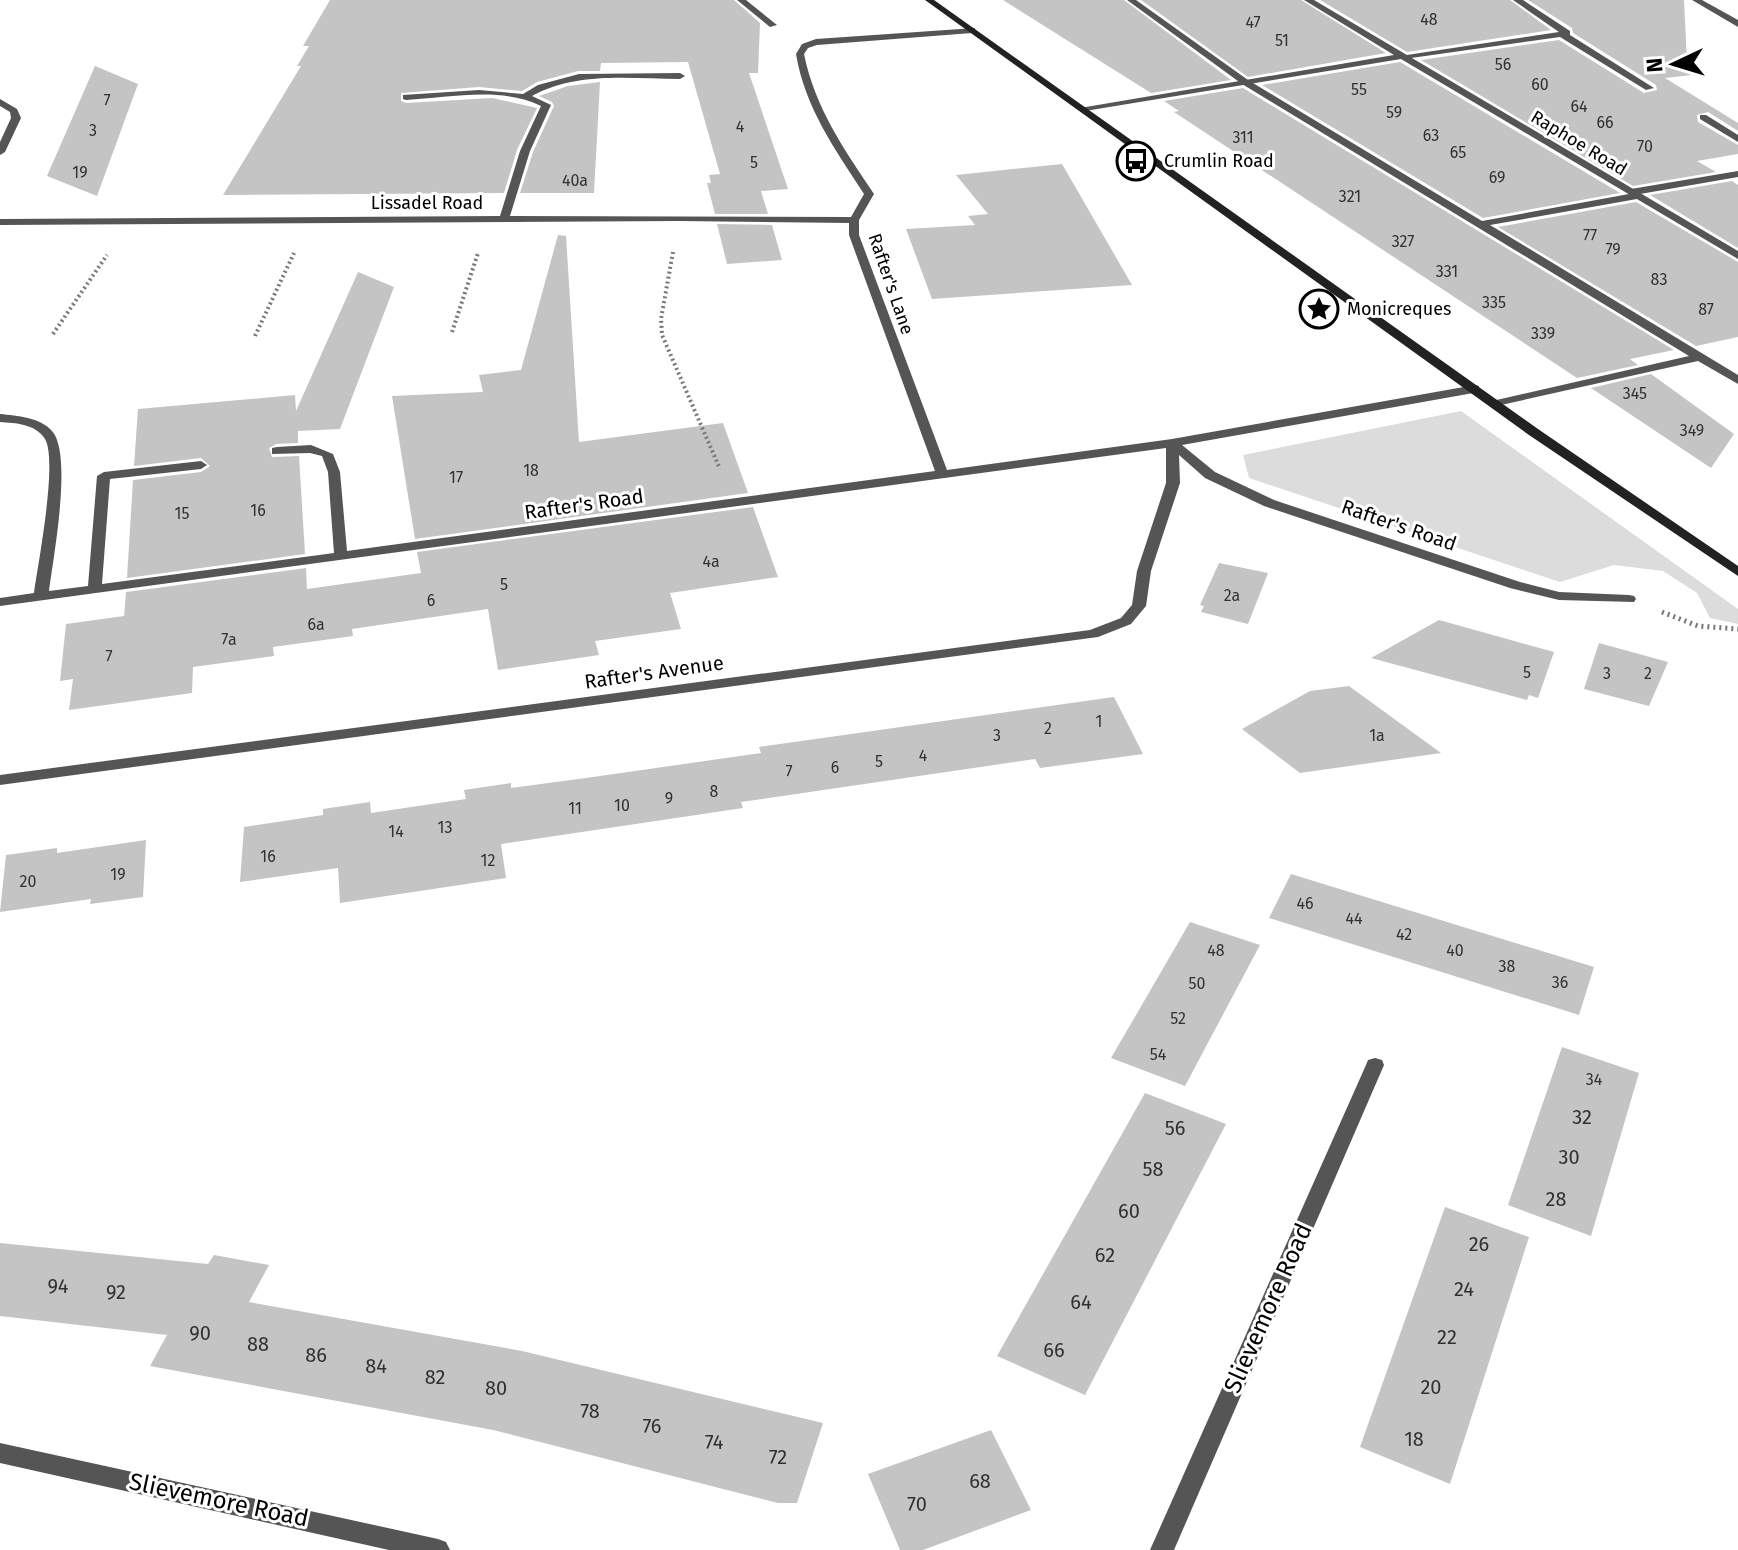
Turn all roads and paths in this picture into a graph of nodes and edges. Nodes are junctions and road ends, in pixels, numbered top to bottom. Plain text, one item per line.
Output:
1 (741, 0) edge
2 (929, 0) edge
3 (1131, 0) edge
4 (1308, 0) edge
5 (1517, 0) edge
6 (1696, 0) edge
7 (1738, 24) edge
8 (773, 25) dead end
9 (972, 30) junction
10 (1562, 34) junction
11 (1404, 56) junction
12 (680, 76) dead end
13 (1245, 82) junction
14 (1649, 88) dead end
15 (525, 96) junction
16 (406, 97) dead end
17 (0, 102) edge
18 (1085, 108) junction
19 (1703, 117) dead end
20 (1738, 139) edge
21 (0, 152) edge
22 (1738, 174) edge
23 (1634, 194) junction
24 (678, 218) junction
25 (310, 219) junction
26 (504, 219) junction
27 (489, 220) junction
28 (854, 220) junction
29 (129, 221) junction
30 (0, 222) edge
31 (1480, 224) junction
32 (1738, 256) edge
33 (452, 332) dead end
34 (53, 334) dead end
35 (255, 336) dead end
36 (1699, 357) junction
37 (1738, 380) edge
38 (1475, 389) junction
39 (1496, 404) junction
40 (0, 418) edge
41 (1172, 443) junction
42 (277, 451) dead end
43 (201, 465) dead end
44 (943, 476) junction
45 (734, 504) junction
46 (341, 557) junction
47 (1738, 572) edge
48 (95, 589) junction
49 (41, 596) junction
50 (1629, 599) joint
51 (0, 602) edge
52 (1738, 629) edge
53 (0, 780) edge
54 (1375, 1065) dead end
55 (0, 1453) edge
56 (438, 1550) edge
57 (1162, 1550) edge

1 - 8 street
2 - 9 main road
3 - 13 street
4 - 11 street, Raphoe Road
5 - 10 street
6 - 7 street
9 - 18 main road
9 - 28 street, Rafter's Lane
10 - 11 street
10 - 14 street
11 - 13 street
11 - 23 street, Raphoe Road
12 - 15 street
13 - 18 street
13 - 31 street
15 - 16 street
15 - 26 street
17 - 21 street
18 - 38 main road
19 - 20 street
22 - 23 street
23 - 31 street
23 - 32 street, Raphoe Road
24 - 26 street, Lissadel Road
24 - 28 street, Lissadel Road
24 - 45 path
25 - 27 street, Lissadel Road
25 - 29 street, Lissadel Road
25 - 35 path
26 - 27 street, Lissadel Road
27 - 33 path
28 - 44 street, Rafter's Lane
29 - 30 street, Lissadel Road
29 - 34 path
31 - 36 street
36 - 37 street
36 - 39 street
38 - 39 main road
38 - 41 street, Rafter's Road
39 - 47 main road
40 - 49 street
41 - 44 street, Rafter's Road
41 - 50 street, Rafter's Road
41 - 53 street, Rafter's Avenue
42 - 46 street
43 - 48 street
44 - 45 street, Rafter's Road
45 - 46 street, Rafter's Road
46 - 48 street, Rafter's Road
48 - 49 street, Rafter's Road
49 - 51 street, Rafter's Road
50 - 52 path
54 - 57 street, Slievemore Road
55 - 56 street, Slievemore Road

